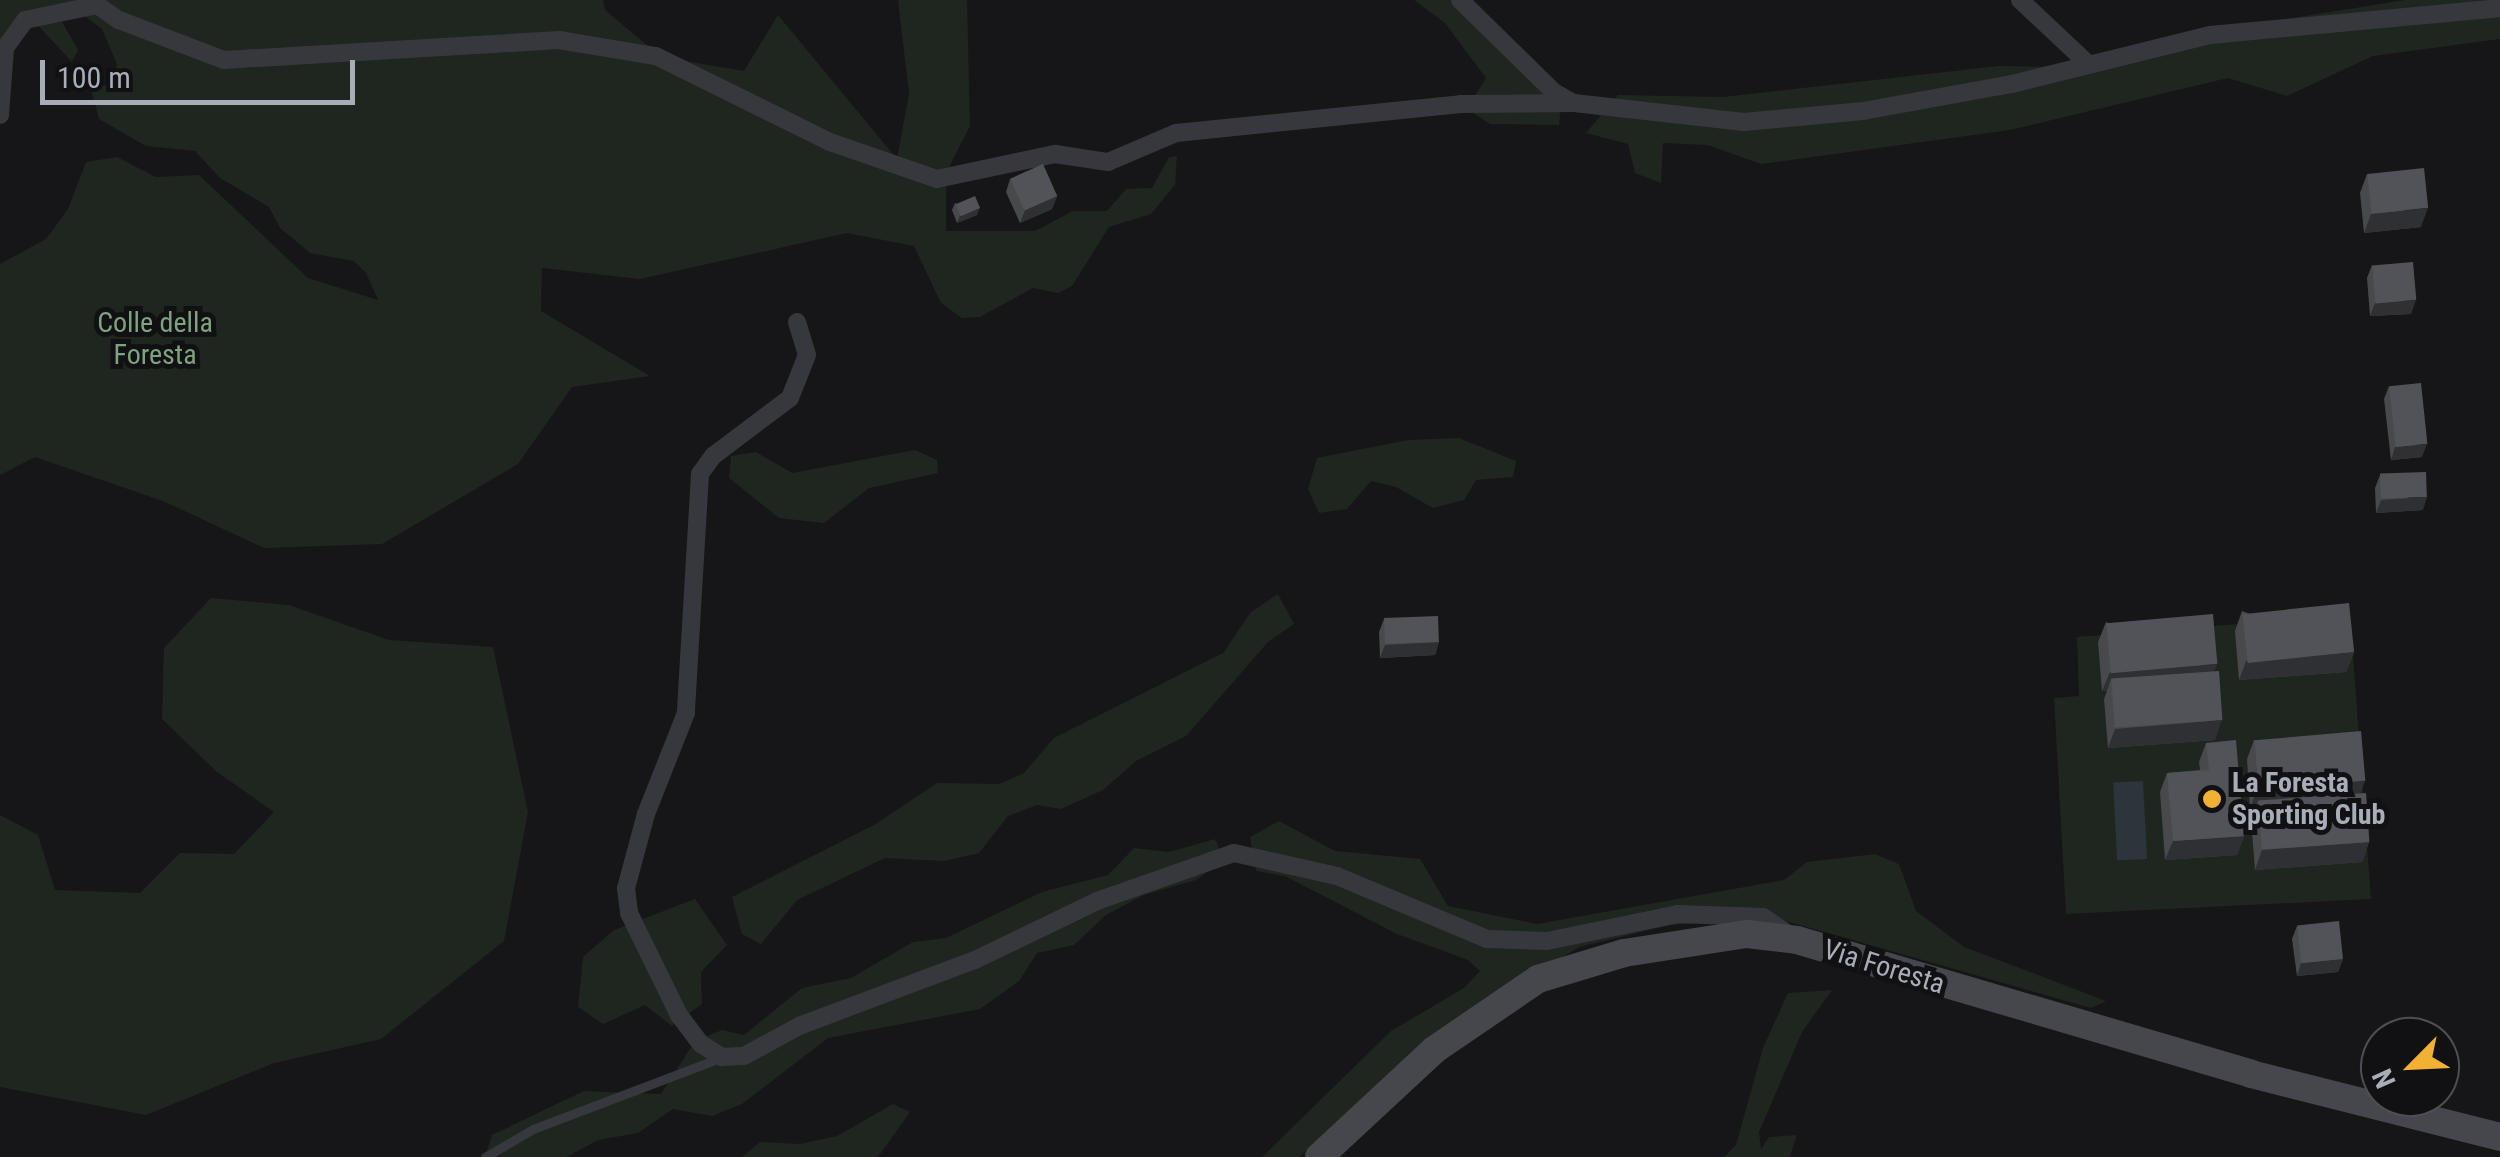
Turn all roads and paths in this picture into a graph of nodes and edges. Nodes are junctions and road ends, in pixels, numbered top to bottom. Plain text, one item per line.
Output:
1 (1460, 0) edge
2 (2020, 0) edge
3 (94, 2) edge
4 (2500, 8) edge
5 (2086, 62) junction
6 (1574, 103) junction
7 (0, 115) edge
8 (797, 322) dead end
9 (1797, 940) junction
10 (722, 1057) junction
11 (2500, 1137) edge
12 (485, 1157) edge
13 (1319, 1157) edge

1 - 6 street
2 - 5 street
3 - 6 street
3 - 7 street
4 - 5 street
5 - 6 street
8 - 10 street
9 - 10 street
9 - 11 main road, Via Foresta
9 - 13 main road, Via Foresta
10 - 12 lane

